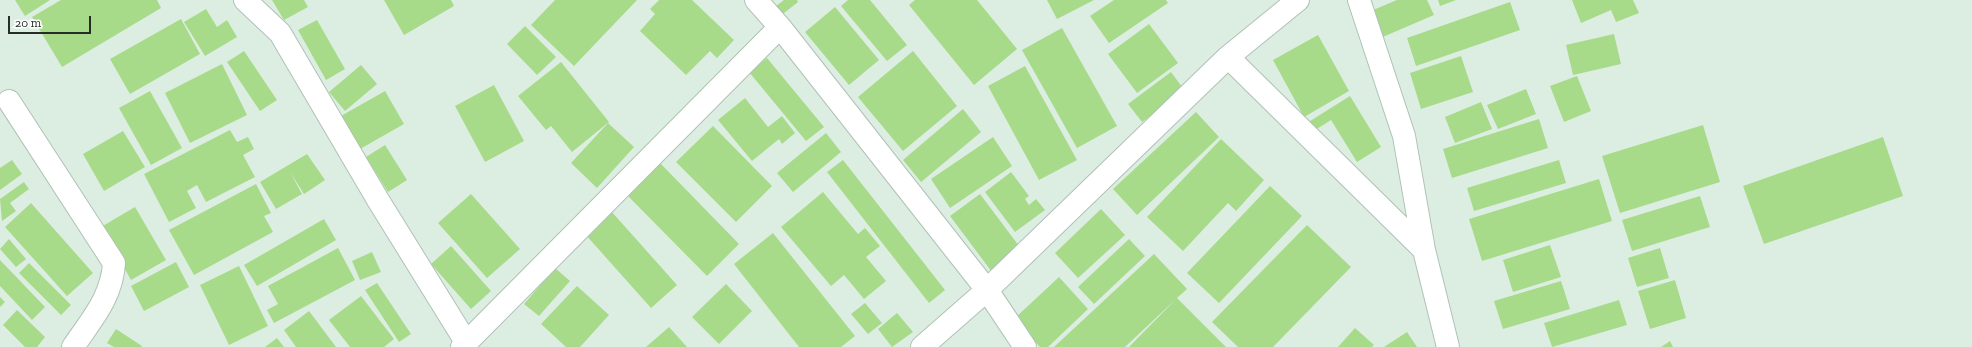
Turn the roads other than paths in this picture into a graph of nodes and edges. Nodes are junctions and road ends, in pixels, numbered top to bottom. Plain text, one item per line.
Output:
1 (245, 0) edge
2 (756, 0) edge
3 (1298, 0) edge
4 (1359, 0) edge
5 (780, 27) junction
6 (1228, 57) junction
7 (9, 101) dead end
8 (1424, 250) junction
9 (987, 290) junction
10 (464, 345) edge
11 (73, 347) edge
12 (922, 347) edge
13 (1025, 347) edge
14 (1448, 347) edge

1 - 10 street
2 - 5 street
3 - 6 street
4 - 8 street
5 - 9 street
5 - 10 street
6 - 8 street
6 - 9 street
7 - 11 street
8 - 14 street
9 - 12 street
9 - 13 street

